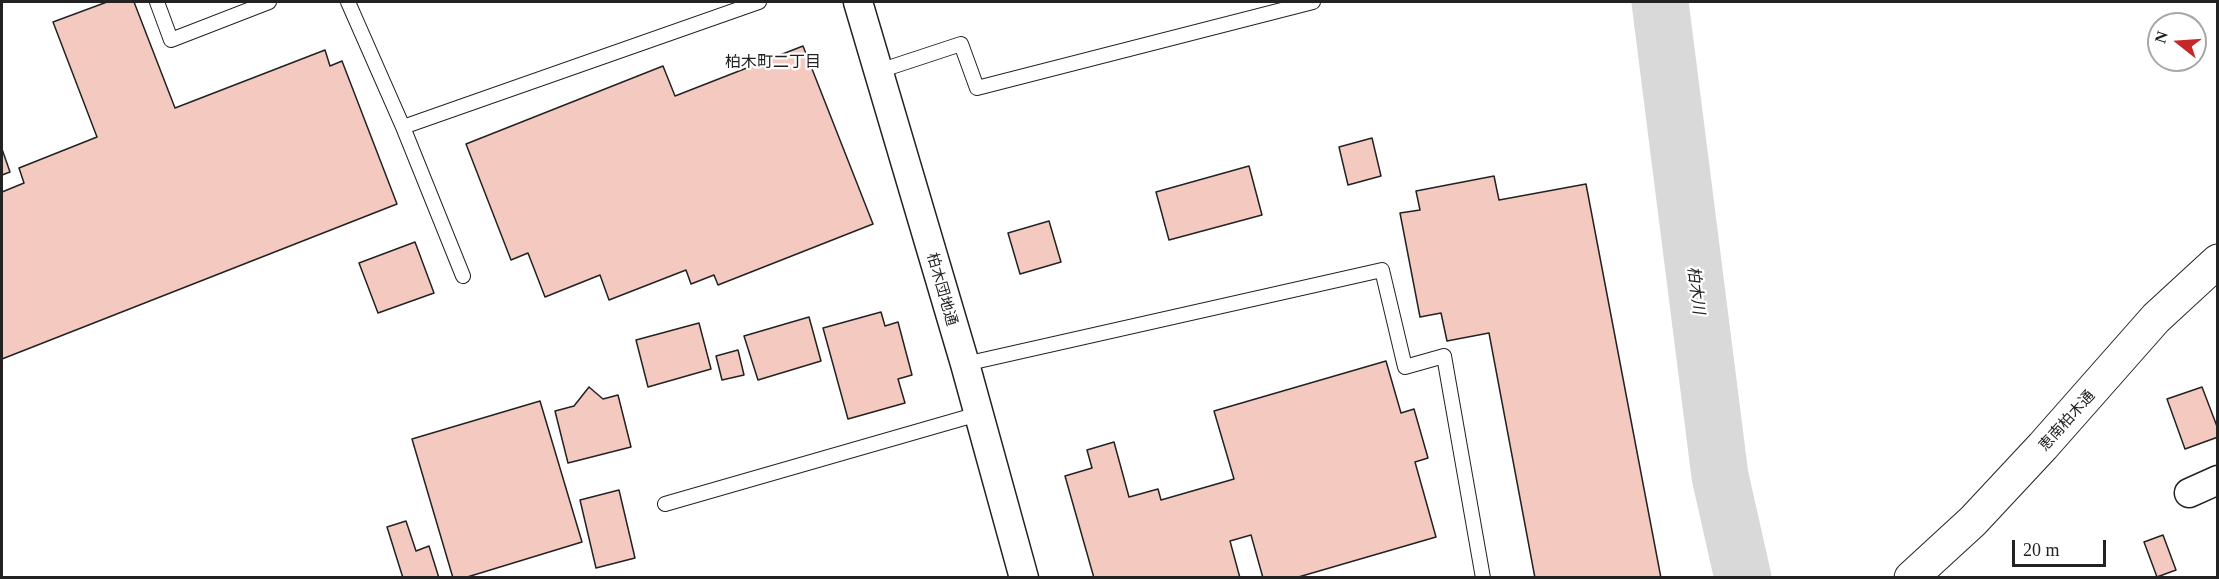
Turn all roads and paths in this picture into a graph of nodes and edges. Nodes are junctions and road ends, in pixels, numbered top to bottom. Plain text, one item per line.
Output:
1 (157, 2) edge
2 (269, 2) edge
3 (348, 2) edge
4 (759, 2) edge
5 (858, 2) edge
6 (1313, 2) edge
7 (879, 71) junction
8 (403, 127) junction
9 (2217, 261) edge
10 (464, 276) dead end
11 (964, 364) junction
12 (978, 414) junction
13 (2217, 480) edge
14 (2189, 493) dead end
15 (665, 504) dead end
16 (1024, 578) edge
17 (1483, 578) edge
18 (1911, 578) edge

1 - 2 lane
3 - 8 lane
4 - 8 lane
5 - 7 street, 柏木団地通
6 - 7 lane
7 - 11 street, 柏木団地通
8 - 10 lane
9 - 18 street, 恵南柏木通
11 - 12 street, 柏木団地通
11 - 17 lane
12 - 15 lane
12 - 16 street, 柏木団地通
13 - 14 street

